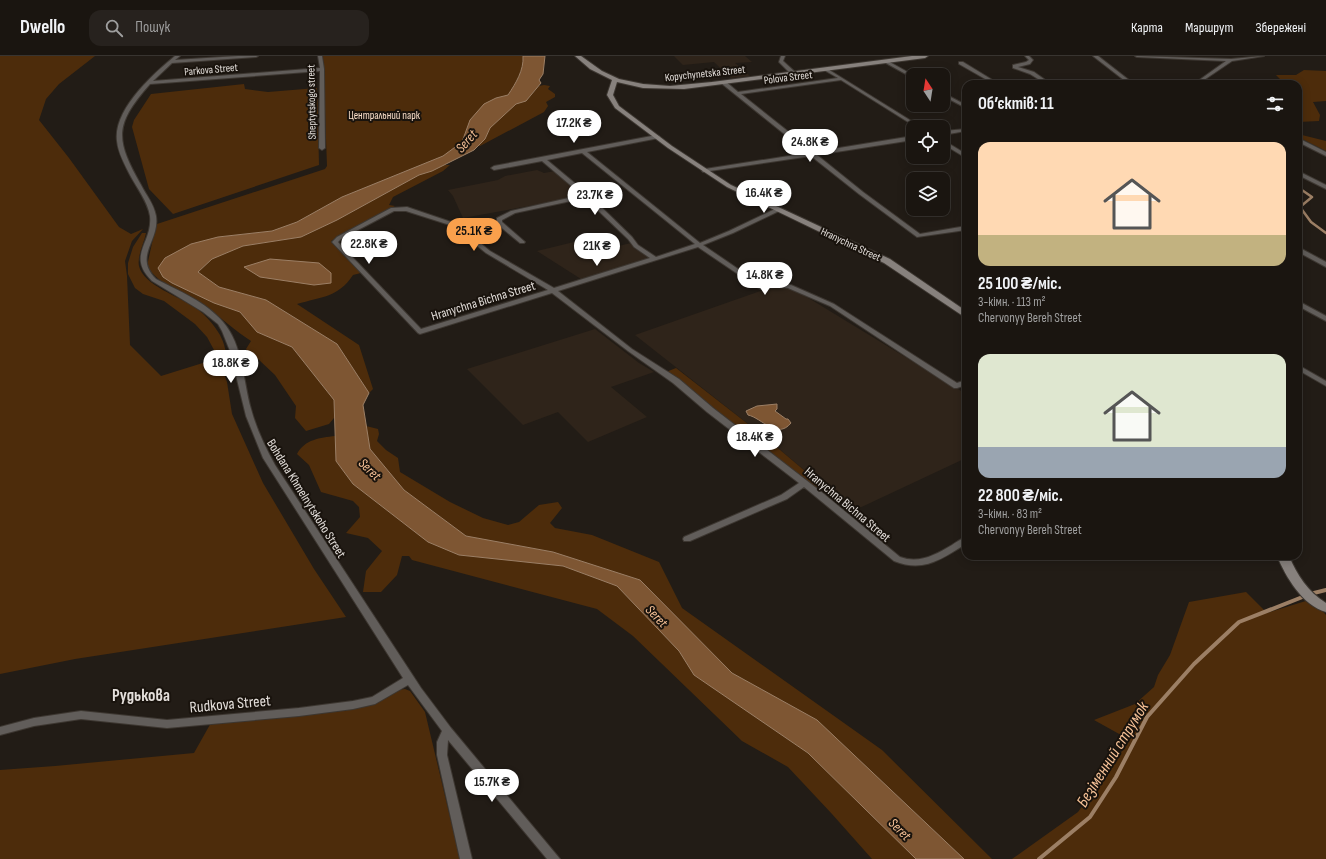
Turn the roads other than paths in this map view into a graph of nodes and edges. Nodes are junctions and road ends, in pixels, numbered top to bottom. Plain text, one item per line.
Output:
1 (178, 56) edge
2 (256, 56) edge
3 (320, 56) edge
4 (578, 56) edge
5 (783, 56) edge
6 (925, 56) edge
7 (1027, 56) edge
8 (1094, 56) edge
9 (1137, 56) edge
10 (1262, 56) edge
11 (1231, 60) junction
12 (886, 61) junction
13 (171, 62) junction
14 (961, 64) dead end
15 (322, 69) junction
16 (826, 69) junction
17 (793, 73) junction
18 (906, 73) edge
19 (615, 79) junction
20 (842, 79) junction
21 (990, 80) edge
22 (1043, 80) edge
23 (1127, 80) edge
24 (1201, 80) edge
25 (149, 82) junction
26 (722, 82) junction
27 (737, 93) junction
28 (950, 98) edge
29 (962, 106) edge
30 (909, 120) edge
31 (962, 131) edge
32 (950, 132) edge
33 (657, 137) junction
34 (906, 139) edge
35 (1302, 142) edge
36 (950, 146) edge
37 (322, 148) dead end
38 (583, 151) junction
39 (812, 154) junction
40 (962, 154) edge
41 (1326, 154) edge
42 (543, 159) junction
43 (494, 168) dead end
44 (705, 171) junction
45 (1302, 175) edge
46 (1326, 188) edge
47 (587, 196) junction
48 (777, 210) junction
49 (962, 229) edge
50 (522, 242) dead end
51 (699, 245) junction
52 (1302, 251) edge
53 (655, 259) junction
54 (1326, 265) edge
55 (553, 291) junction
56 (1302, 305) edge
57 (962, 312) edge
58 (1326, 319) edge
59 (1302, 369) edge
60 (962, 384) edge
61 (1326, 384) edge
62 (804, 483) junction
63 (687, 539) dead end
64 (962, 542) edge
65 (1285, 560) edge
66 (1326, 608) edge
67 (409, 679) junction
68 (0, 731) edge
69 (447, 732) junction
70 (466, 859) edge
71 (554, 859) edge

1 - 13 street, Bohdana Khmelnytskoho Street
2 - 13 street
3 - 15 street, Sheptytskogo street
4 - 19 street, Kopychynetska Street
5 - 17 street
6 - 12 street, Kopychynetska Street
7 - 22 street
8 - 23 street
9 - 11 street
10 - 11 street
11 - 24 street
12 - 16 street, Kopychynetska Street
12 - 18 street
13 - 25 street, Bohdana Khmelnytskoho Street
14 - 21 street
15 - 25 street, Parkova Street
15 - 37 street, Sheptytskogo street
16 - 17 street, Kopychynetska Street
16 - 20 street
17 - 26 street, Kopychynetska Street
19 - 26 street, Kopychynetska Street
19 - 33 street, Hranychna Street
20 - 27 street, Polova Street
20 - 30 street
25 - 67 street, Bohdana Khmelnytskoho Street
26 - 27 street
27 - 39 street
28 - 29 street
31 - 32 street
33 - 38 street
33 - 44 street, Hranychna Street
34 - 39 street
35 - 41 street
36 - 40 street
38 - 42 street
38 - 51 street
39 - 44 street
39 - 49 street
42 - 43 street
42 - 47 street
44 - 48 street, Hranychna Street
45 - 46 street
47 - 50 street
47 - 53 street
48 - 51 street, Hranychna Bichna Street
48 - 57 street, Hranychna Street
51 - 53 street, Hranychna Bichna Street
51 - 60 street
52 - 54 street
53 - 55 street, Hranychna Bichna Street
55 - 55 street, Hranychna Bichna Street
55 - 62 street, Hranychna Bichna Street
56 - 58 street
59 - 61 street
62 - 63 street
62 - 64 street, Hranychna Bichna Street
65 - 66 street
67 - 68 street, Rudkova Street
67 - 69 street, Bohdana Khmelnytskoho Street
69 - 70 street
69 - 71 street, Bohdana Khmelnytskoho Street

